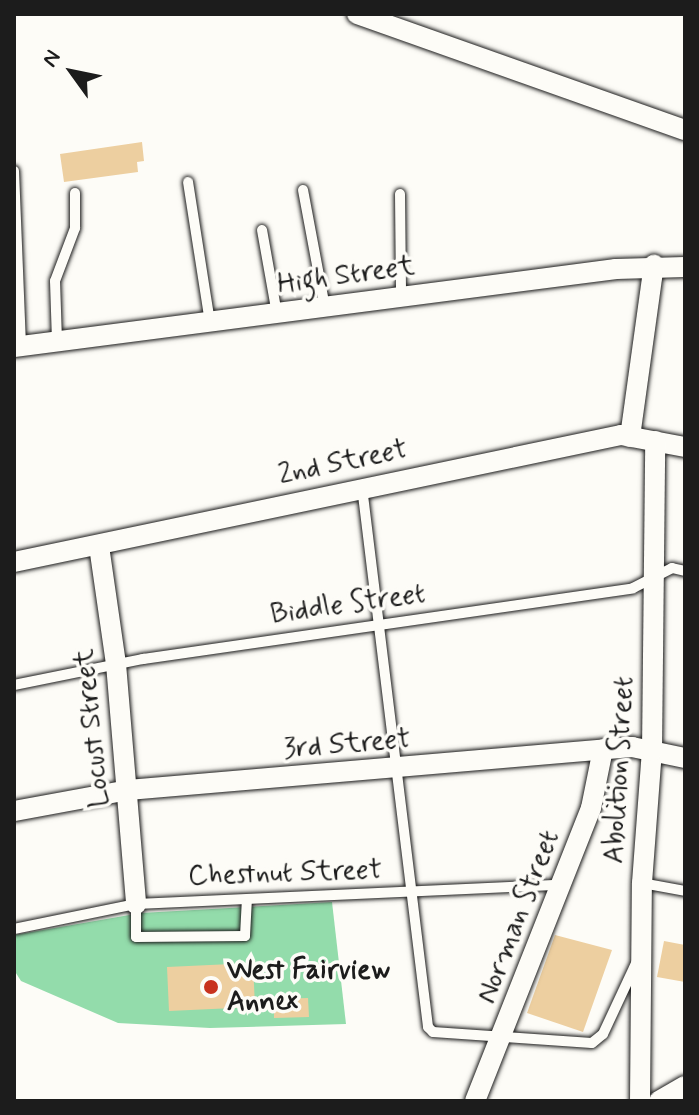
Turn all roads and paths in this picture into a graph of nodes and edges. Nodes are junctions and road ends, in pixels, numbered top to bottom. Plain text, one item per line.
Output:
1 (357, 14) edge
2 (685, 130) edge
3 (14, 171) edge
4 (188, 182) dead end
5 (303, 190) dead end
6 (75, 193) dead end
7 (400, 194) dead end
8 (262, 230) dead end
9 (654, 265) junction
10 (685, 267) edge
11 (401, 296) junction
12 (325, 307) junction
13 (277, 314) junction
14 (210, 322) junction
15 (57, 341) junction
16 (18, 347) edge
17 (630, 437) junction
18 (655, 441) junction
19 (685, 447) edge
20 (362, 487) junction
21 (99, 546) junction
22 (14, 562) edge
23 (685, 571) edge
24 (653, 578) junction
25 (378, 625) junction
26 (116, 664) junction
27 (14, 685) edge
28 (603, 749) junction
29 (652, 751) junction
30 (685, 758) edge
31 (399, 769) junction
32 (128, 790) junction
33 (14, 811) edge
34 (642, 883) junction
35 (560, 885) junction
36 (685, 891) edge
37 (413, 892) junction
38 (247, 900) junction
39 (136, 904) junction
40 (14, 929) edge
41 (640, 956) junction
42 (504, 1035) junction
43 (685, 1086) edge
44 (475, 1101) edge
45 (640, 1101) edge
46 (659, 1101) edge

1 - 2 street
3 - 16 lane
4 - 14 lane
5 - 12 lane
6 - 15 lane
7 - 11 lane
8 - 13 lane
9 - 10 street, High Street
9 - 11 street, High Street
9 - 17 street
11 - 12 street, High Street
12 - 13 street, High Street
13 - 14 street, High Street
14 - 15 street, High Street
15 - 16 street, High Street
17 - 18 street, 2nd Street
17 - 20 street, 2nd Street
18 - 19 street, 2nd Street
18 - 24 street, Abolition Street
20 - 21 street, 2nd Street
20 - 25 lane
21 - 22 street, 2nd Street
21 - 26 street, Locust Street
23 - 24 lane, Biddle Street
24 - 25 lane, Biddle Street
24 - 29 street, Abolition Street
25 - 26 lane, Biddle Street
25 - 31 lane
26 - 27 lane, Biddle Street
26 - 32 street, Locust Street
28 - 29 street, 3rd Street
28 - 31 street, 3rd Street
28 - 35 street, Norman Street
29 - 30 street, 3rd Street
29 - 34 street, Abolition Street
31 - 32 street, 3rd Street
31 - 37 lane
32 - 33 street, 3rd Street
32 - 39 street, Locust Street
34 - 36 lane
34 - 41 street, Abolition Street
35 - 37 lane, Chestnut Street
35 - 42 street, Norman Street
37 - 38 lane, Chestnut Street
37 - 42 lane
38 - 39 lane, Chestnut Street
38 - 39 lane
39 - 40 lane, Chestnut Street
41 - 42 lane
41 - 45 street, Abolition Street
42 - 44 street, Norman Street
43 - 46 street

